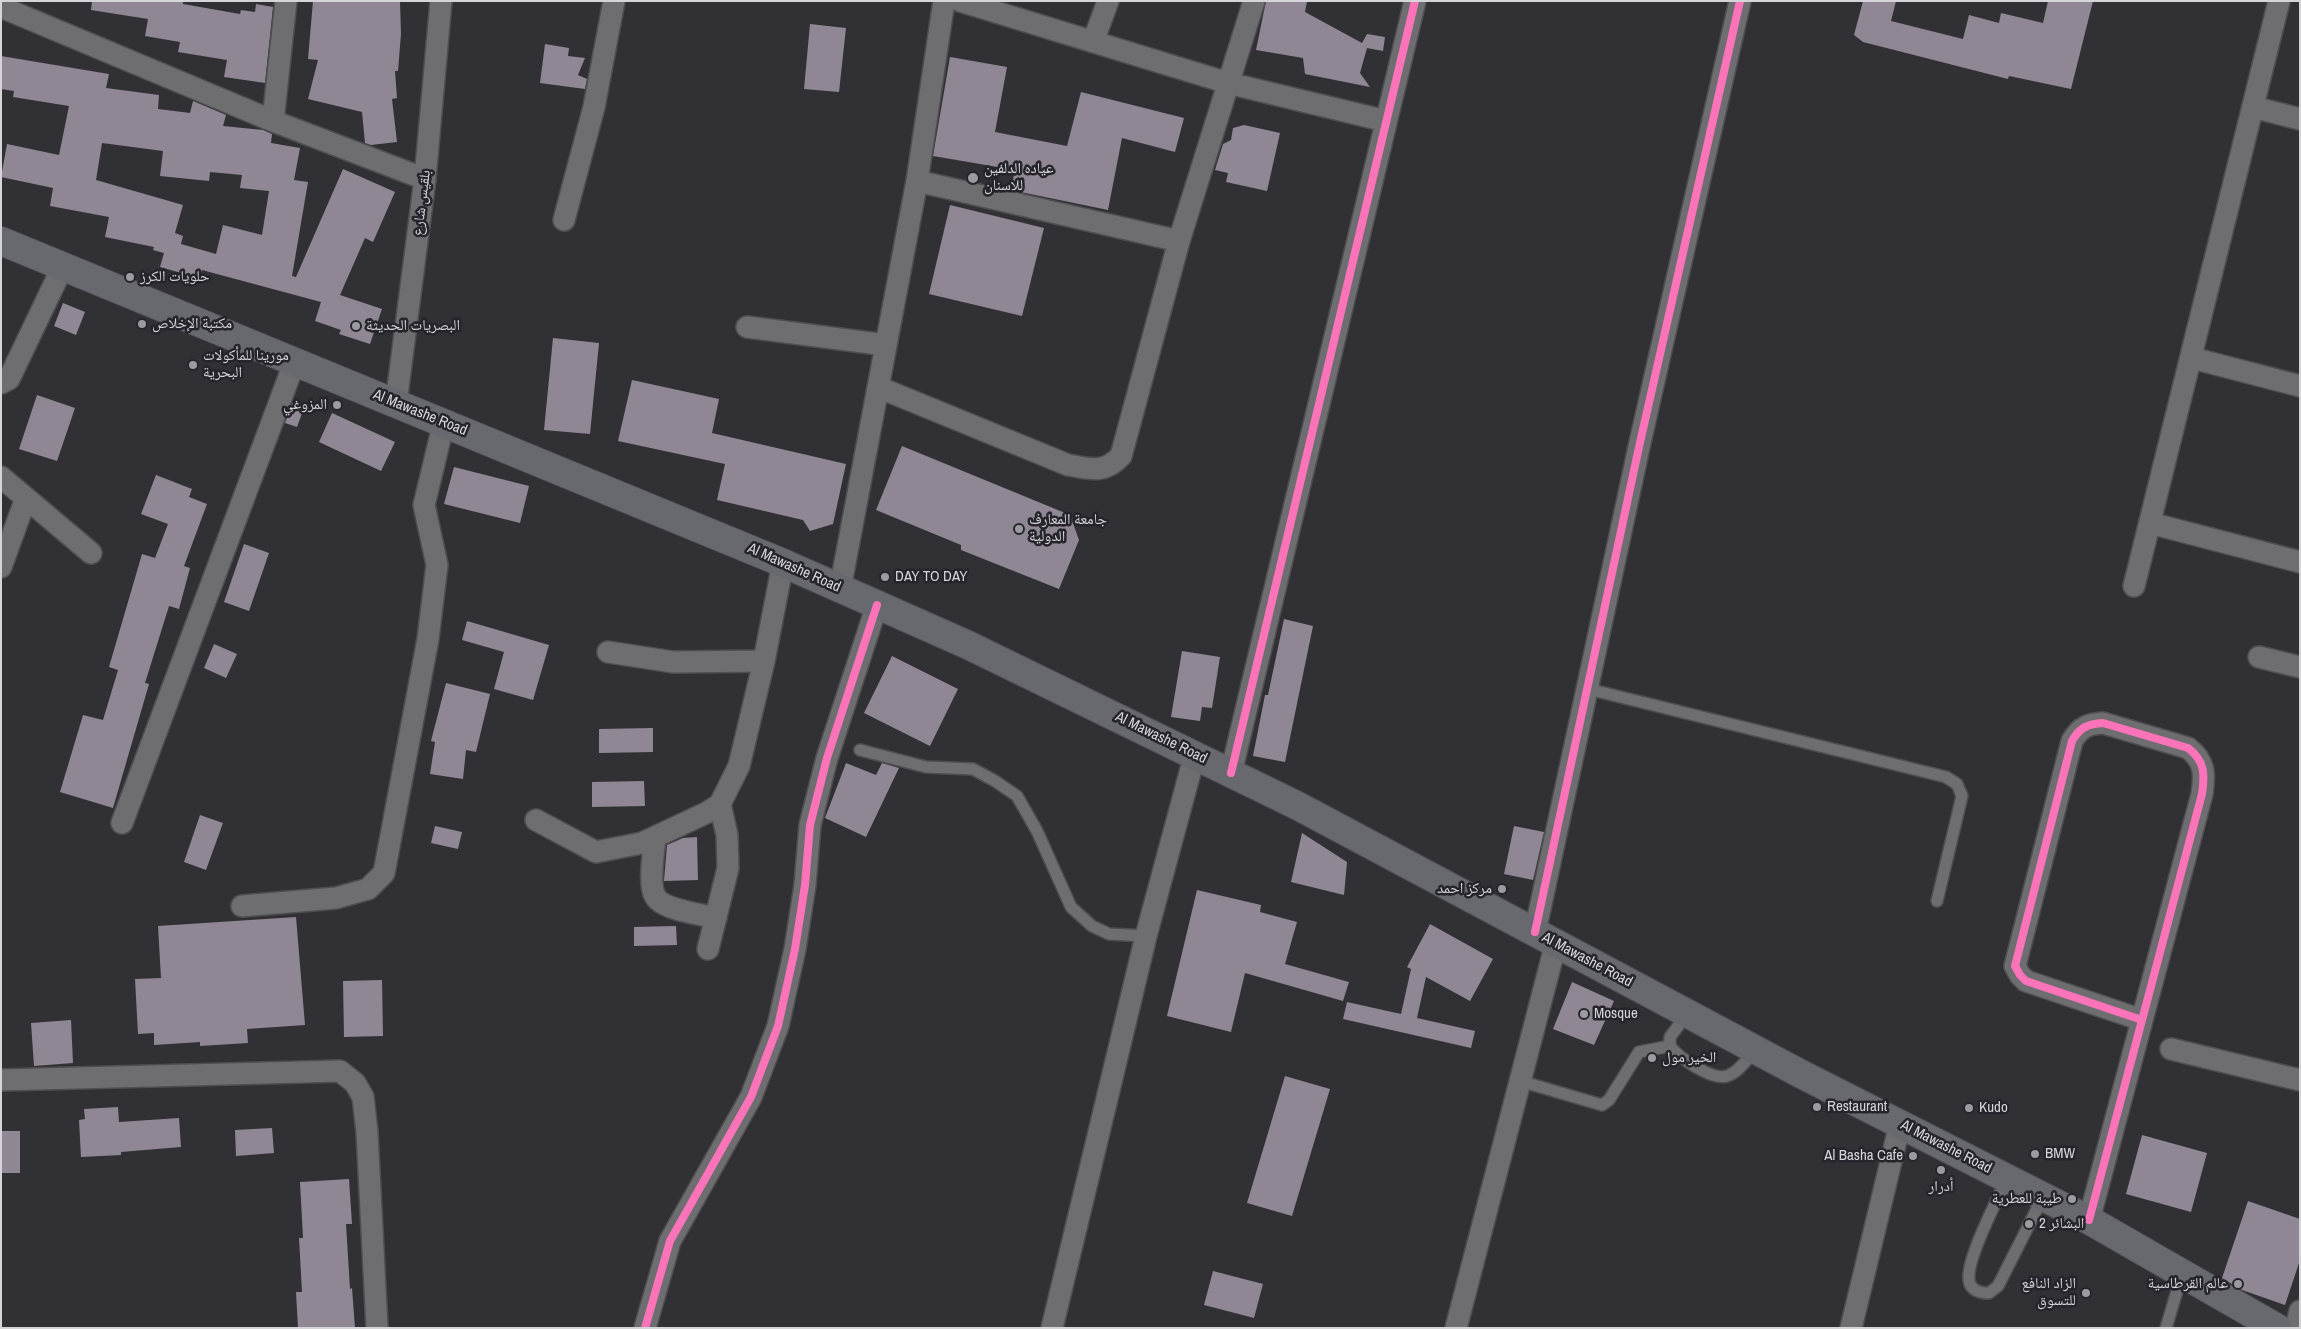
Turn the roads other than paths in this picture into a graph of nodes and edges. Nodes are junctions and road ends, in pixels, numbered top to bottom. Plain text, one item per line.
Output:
1 (286, 1) edge
2 (442, 1) edge
3 (614, 1) edge
4 (944, 1) edge
5 (960, 1) edge
6 (1108, 1) edge
7 (1254, 1) edge
8 (1414, 1) edge
9 (1740, 1) edge
10 (2279, 1) edge
11 (1, 7) edge
12 (1093, 42) junction
13 (1228, 82) junction
14 (2253, 107) junction
15 (2300, 118) edge
16 (273, 121) junction
17 (1386, 121) junction
18 (426, 179) junction
19 (917, 181) junction
20 (564, 220) dead end
21 (1, 241) edge
22 (1179, 241) junction
23 (63, 266) junction
24 (747, 327) dead end
25 (886, 345) junction
26 (2192, 358) junction
27 (295, 361) junction
28 (5, 381) edge
29 (2300, 386) edge
30 (878, 387) junction
31 (1, 398) edge
32 (396, 403) junction
33 (444, 422) junction
34 (1, 477) edge
35 (26, 498) junction
36 (2150, 523) junction
37 (91, 553) dead end
38 (2300, 562) edge
39 (783, 563) junction
40 (1, 567) edge
41 (2134, 586) dead end
42 (840, 589) junction
43 (877, 605) junction
44 (608, 652) dead end
45 (2259, 657) dead end
46 (764, 661) junction
47 (2300, 667) edge
48 (1588, 688) junction
49 (860, 750) dead end
50 (1195, 754) junction
51 (1231, 773) junction
52 (720, 804) junction
53 (536, 820) dead end
54 (122, 824) dead end
55 (655, 837) junction
56 (1937, 901) dead end
57 (242, 906) dead end
58 (716, 918) junction
59 (1146, 936) junction
60 (1545, 938) junction
61 (708, 949) dead end
62 (1688, 1013) junction
63 (2142, 1020) junction
64 (1670, 1046) junction
65 (1756, 1050) junction
66 (2171, 1050) dead end
67 (1, 1080) edge
68 (2300, 1080) edge
69 (1520, 1081) junction
70 (1900, 1124) junction
71 (2007, 1178) junction
72 (2043, 1197) junction
73 (2088, 1220) junction
74 (2182, 1274) junction
75 (2300, 1311) edge
76 (377, 1328) edge
77 (645, 1328) edge
78 (1052, 1328) edge
79 (1456, 1328) edge
80 (1851, 1328) edge
81 (2166, 1328) edge
82 (2277, 1328) edge
83 (2296, 1328) edge

1 - 16 street
2 - 18 street, بلقيس شارع
3 - 20 street
4 - 19 street
5 - 12 street
6 - 12 street
7 - 13 street
8 - 17 street
9 - 48 street
10 - 14 street
11 - 16 street
12 - 13 street
13 - 17 street
13 - 22 street
14 - 15 street
14 - 26 street
16 - 18 street
17 - 51 street
18 - 32 street, بلقيس شارع
19 - 22 street
19 - 25 street
21 - 23 main road, Al Mawashe Road
22 - 30 street
23 - 27 main road, Al Mawashe Road
23 - 28 street
24 - 25 street
25 - 30 street
26 - 29 street
26 - 36 street
27 - 32 main road, Al Mawashe Road
27 - 54 street
28 - 31 street
30 - 42 street
32 - 33 main road, Al Mawashe Road
33 - 39 main road, Al Mawashe Road
33 - 57 street
34 - 35 street
35 - 37 street
35 - 40 street
36 - 38 street
36 - 41 street
39 - 42 main road, Al Mawashe Road
39 - 46 street
42 - 43 main road, Al Mawashe Road
43 - 50 main road, Al Mawashe Road
43 - 77 street
44 - 46 street
45 - 47 street
46 - 52 street
48 - 56 lane
48 - 60 street
49 - 59 lane
50 - 51 main road, Al Mawashe Road
50 - 59 street
51 - 60 main road, Al Mawashe Road
52 - 55 street
52 - 58 street
53 - 55 street
55 - 58 street
58 - 61 street
59 - 78 street
60 - 62 main road, Al Mawashe Road
60 - 69 street
62 - 64 lane
62 - 65 main road, Al Mawashe Road
63 - 63 street
63 - 73 street
64 - 65 lane
64 - 69 lane
65 - 70 main road, Al Mawashe Road
66 - 68 street
67 - 76 street
69 - 79 street
70 - 71 main road, Al Mawashe Road
70 - 80 street
71 - 72 main road, Al Mawashe Road
71 - 72 lane
72 - 73 main road, Al Mawashe Road
73 - 74 main road, Al Mawashe Road
74 - 81 lane
74 - 82 main road, Al Mawashe Road
75 - 83 street

